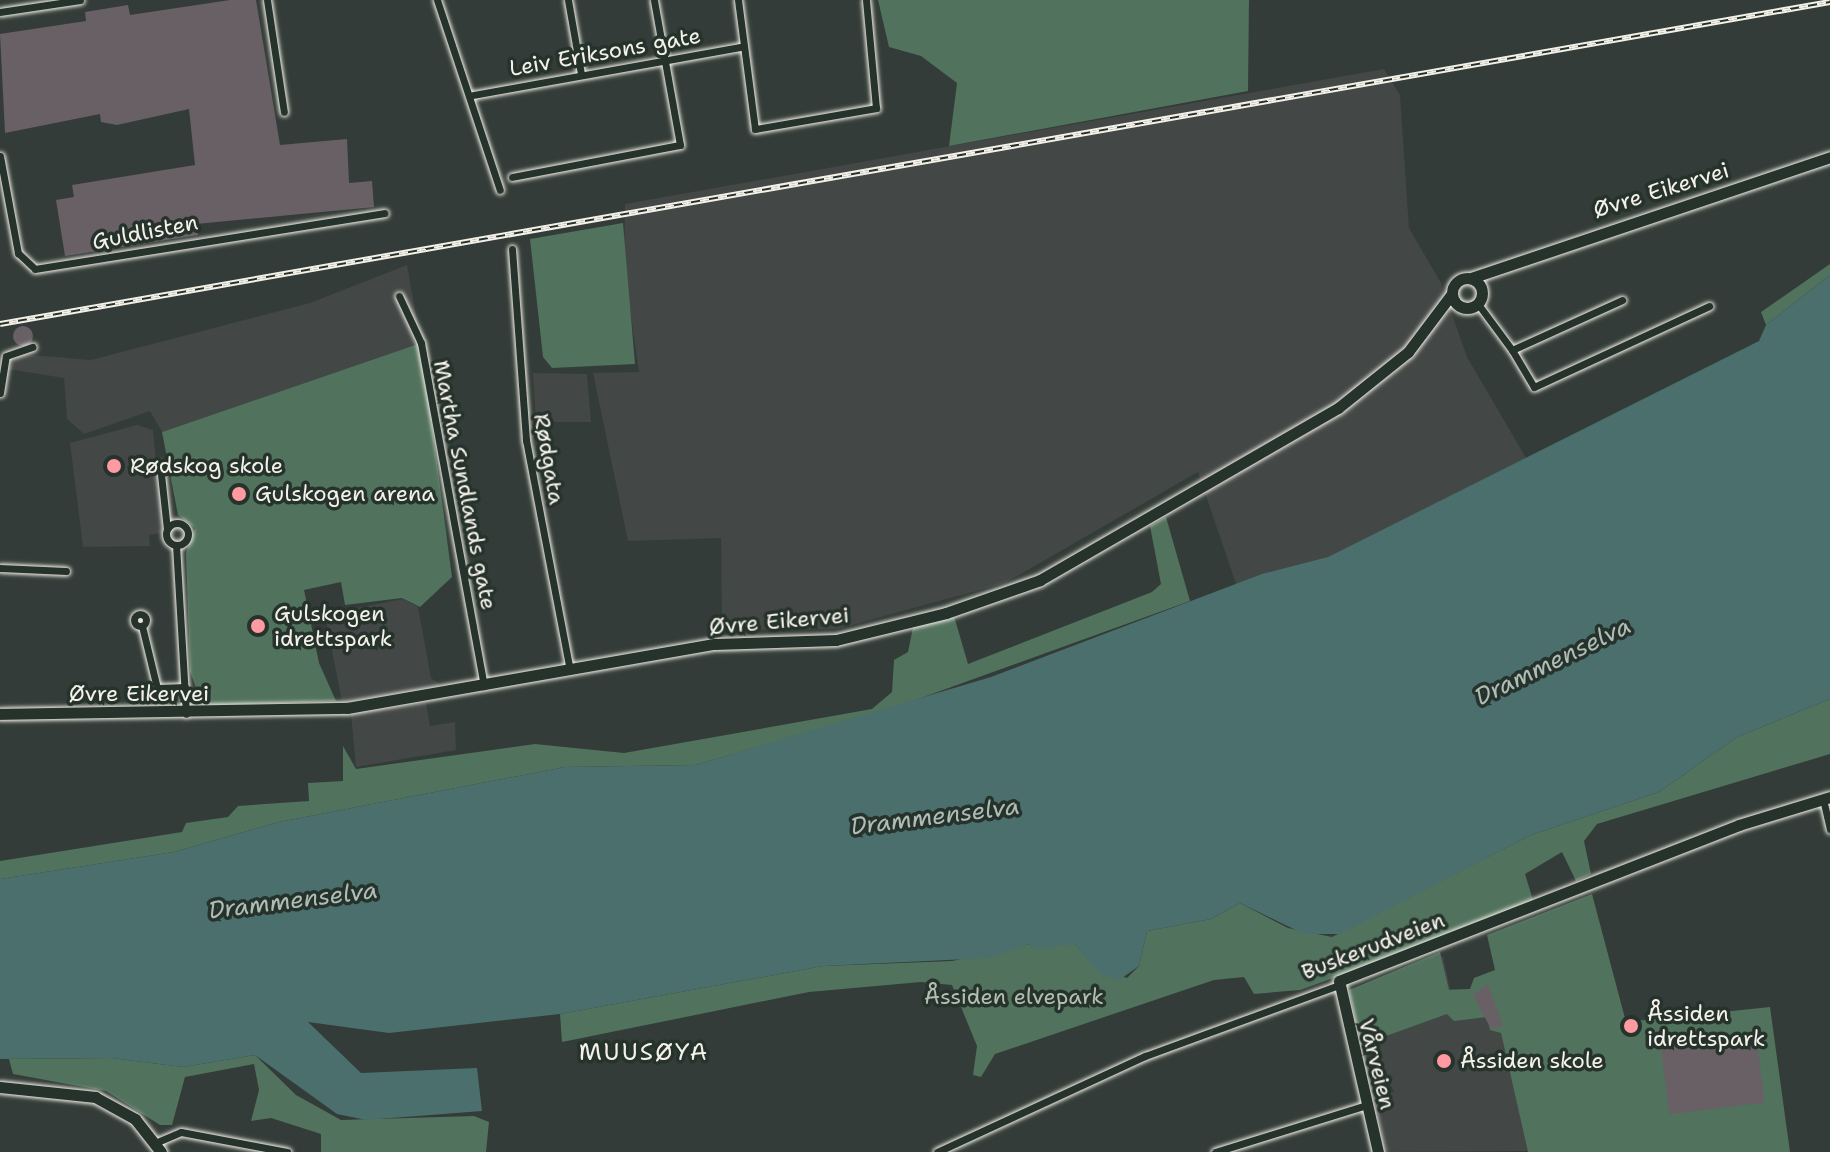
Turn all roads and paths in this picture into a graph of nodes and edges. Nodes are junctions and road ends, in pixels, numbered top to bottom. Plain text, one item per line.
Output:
1 (80, 0) edge
2 (267, 0) edge
3 (437, 0) edge
4 (568, 0) edge
5 (654, 0) edge
6 (738, 0) edge
7 (866, 0) edge
8 (0, 12) edge
9 (744, 46) junction
10 (665, 59) junction
11 (581, 74) junction
12 (473, 95) junction
13 (284, 112) dead end
14 (0, 156) edge
15 (1830, 157) edge
16 (512, 177) dead end
17 (500, 190) dead end
18 (385, 213) dead end
19 (512, 249) dead end
20 (1506, 266) junction
21 (1471, 278) junction
22 (1482, 291) junction
23 (1451, 295) junction
24 (399, 296) dead end
25 (1622, 300) dead end
26 (1478, 304) junction
27 (1709, 306) dead end
28 (1463, 308) junction
29 (1429, 329) junction
30 (32, 347) dead end
31 (1512, 350) junction
32 (0, 393) edge
33 (160, 465) dead end
34 (167, 529) junction
35 (176, 545) junction
36 (0, 568) edge
37 (66, 571) dead end
38 (142, 626) dead end
39 (571, 672) junction
40 (484, 686) junction
41 (185, 687) junction
42 (2, 715) edge
43 (187, 715) junction
44 (1826, 798) edge
45 (1830, 829) edge
46 (1336, 986) junction
47 (0, 1081) edge
48 (17, 1085) junction
49 (0, 1087) edge
50 (1367, 1105) junction
51 (158, 1148) edge
52 (272, 1151) edge
53 (287, 1152) edge
54 (937, 1152) edge
55 (1215, 1152) edge
56 (1378, 1152) edge

1 - 8 street
2 - 13 street
3 - 12 street
4 - 11 street
5 - 10 street
6 - 9 street
7 - 9 street
9 - 10 street, Leiv Eriksons gate
10 - 11 street, Leiv Eriksons gate
10 - 16 street
11 - 12 street, Leiv Eriksons gate
12 - 17 street
14 - 18 street, Guldlisten
15 - 20 main road, Øvre Eikervei
19 - 39 street, Rødgata
20 - 21 main road, Øvre Eikervei
20 - 22 main road, Øvre Eikervei
21 - 22 main road
21 - 23 main road
22 - 26 main road
23 - 28 main road
23 - 29 main road, Øvre Eikervei
24 - 40 street, Martha Sundlands gate
25 - 31 street
26 - 28 main road
26 - 31 street
27 - 31 street
28 - 29 main road, Øvre Eikervei
29 - 39 main road, Øvre Eikervei
30 - 32 street
33 - 34 street
34 - 35 street
34 - 35 street
35 - 41 street
36 - 37 street
38 - 41 street
39 - 40 main road, Øvre Eikervei
40 - 43 main road, Øvre Eikervei
41 - 43 street
42 - 43 main road, Øvre Eikervei
44 - 45 street
44 - 46 main road, Buskerudveien
46 - 50 main road, Vårveien
46 - 54 street, Buskerudveien
47 - 48 main road
48 - 49 main road
48 - 51 main road
50 - 55 street
50 - 56 main road, Vårveien
51 - 52 street
52 - 53 street

